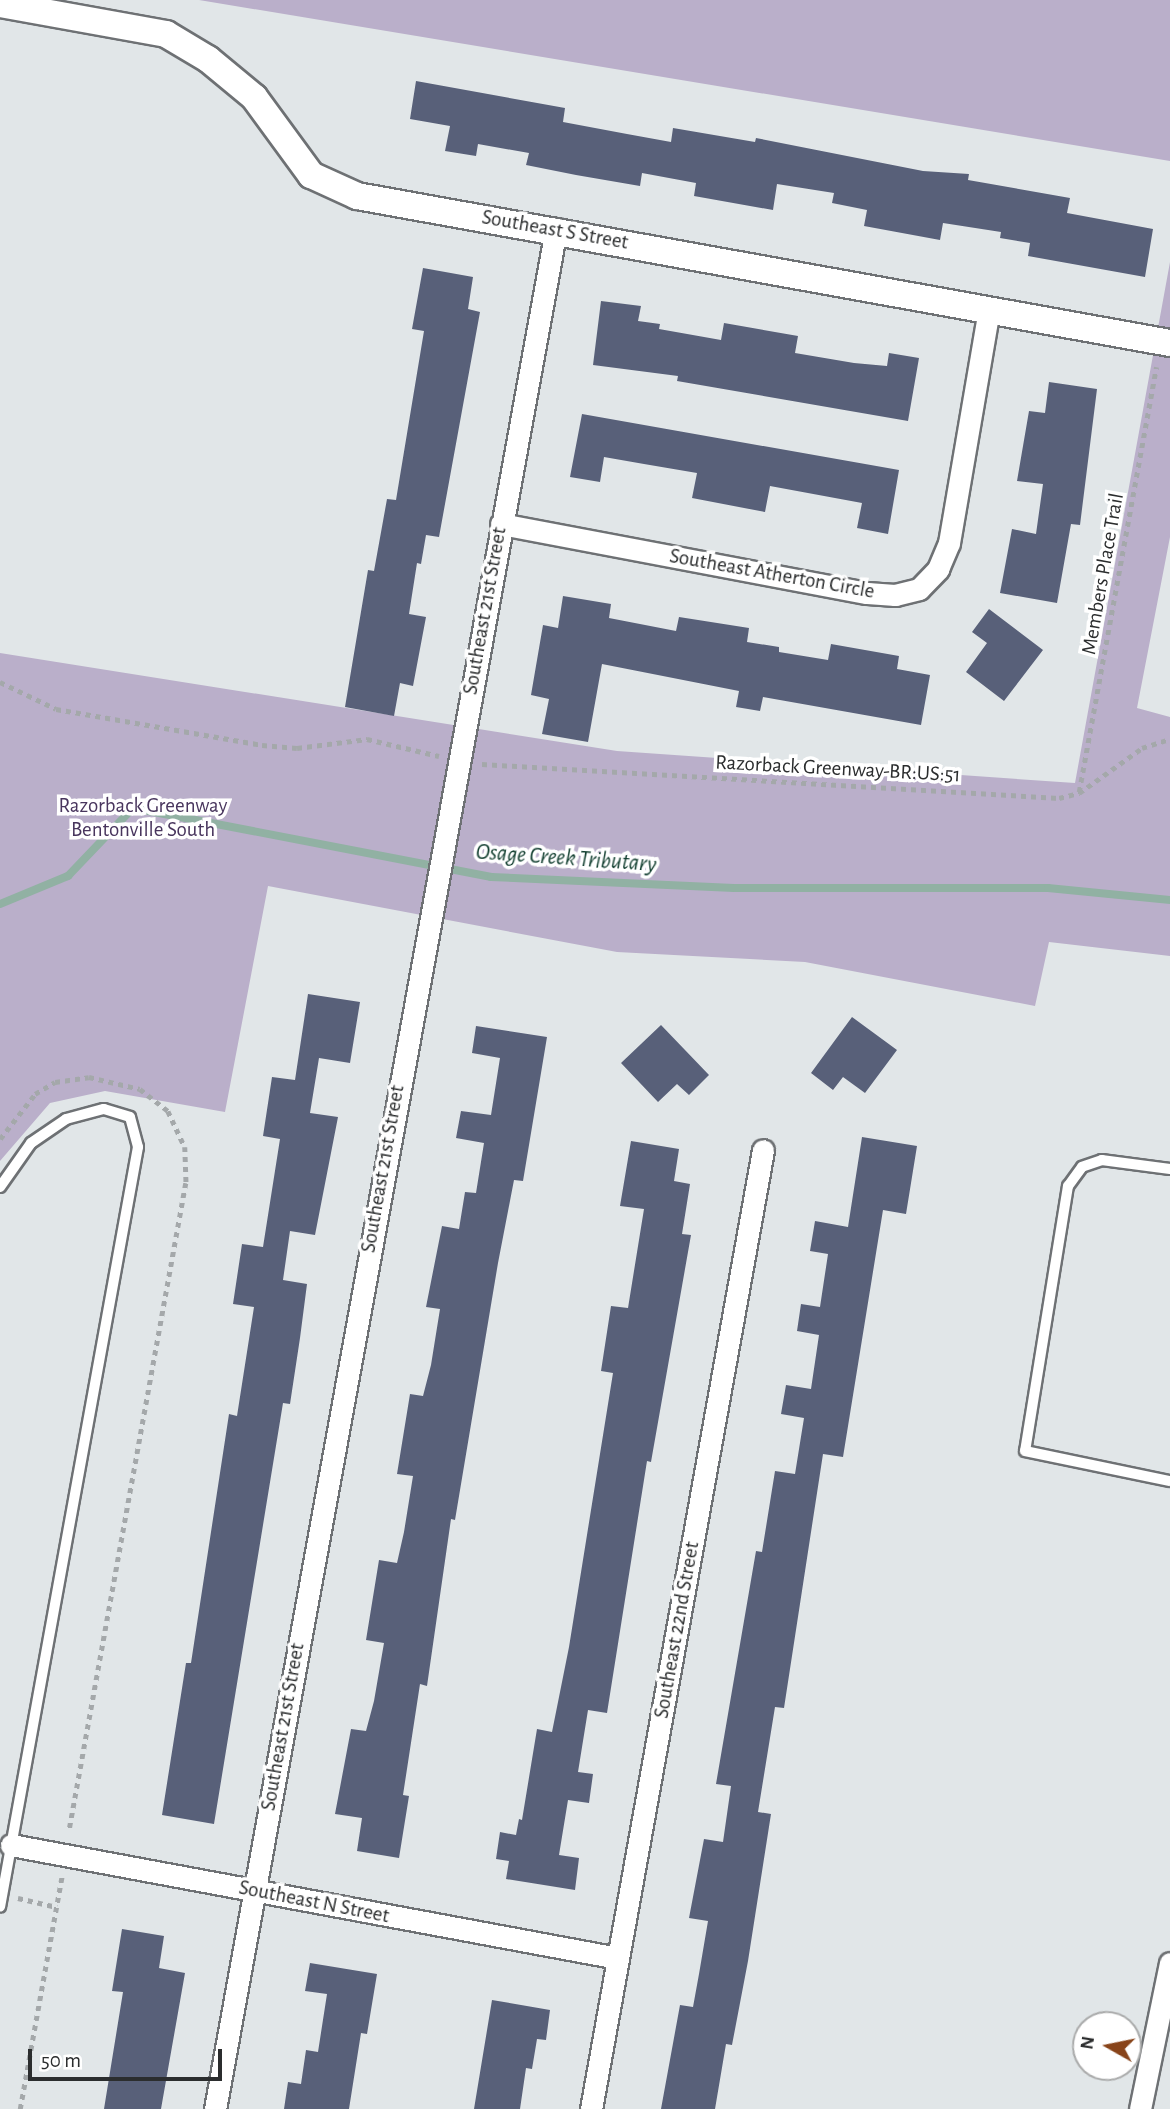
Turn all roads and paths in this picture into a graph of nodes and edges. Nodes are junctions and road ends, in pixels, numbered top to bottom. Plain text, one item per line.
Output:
1 (0, 4) edge
2 (64, 9) edge
3 (556, 229) junction
4 (989, 308) junction
5 (1164, 352) edge
6 (501, 524) junction
7 (0, 682) edge
8 (1170, 739) edge
9 (438, 756) dead end
10 (487, 764) dead end
11 (1079, 793) junction
12 (0, 1139) edge
13 (763, 1150) dead end
14 (1170, 1169) edge
15 (0, 1187) edge
16 (1170, 1481) edge
17 (68, 1834) dead end
18 (5, 1844) edge
19 (62, 1875) dead end
20 (254, 1890) junction
21 (21, 1899) dead end
22 (0, 1906) edge
23 (57, 1907) junction
24 (618, 1958) junction
25 (1170, 1963) edge
26 (20, 2109) edge
27 (215, 2109) edge
28 (591, 2109) edge
29 (1140, 2109) edge

1 - 2 street, Southeast S Street
2 - 3 street, Southeast S Street
3 - 4 street, Southeast S Street
3 - 6 street, Southeast 21st Street
4 - 5 street, Southeast S Street
4 - 6 street, Southeast Atherton Circle
5 - 11 path, Members Place Trail
6 - 20 street, Southeast 21st Street
7 - 9 path
8 - 11 path, Razorback Greenway-BR:US:51
10 - 11 path, Razorback Greenway-BR:US:51
12 - 17 path
13 - 24 street, Southeast 22nd Street
14 - 16 lane
15 - 18 lane
18 - 20 street, Southeast N Street
18 - 22 lane
19 - 23 path
20 - 24 street, Southeast N Street
20 - 27 street, Southeast 21st Street
21 - 23 path
23 - 26 path
24 - 28 street, Southeast 22nd Street
25 - 29 street

